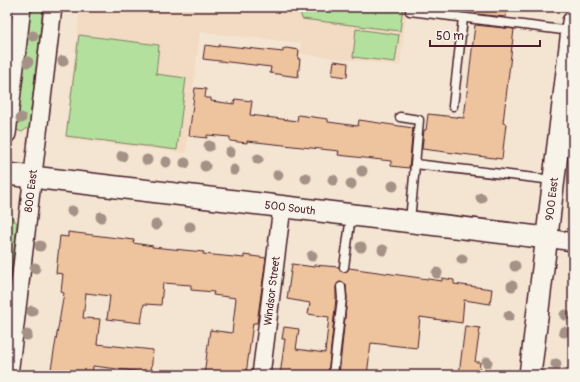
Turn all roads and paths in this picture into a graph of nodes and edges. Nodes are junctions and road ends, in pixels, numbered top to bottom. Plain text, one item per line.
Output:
1 (22, 7) edge
2 (53, 7) edge
3 (410, 11) dead end
4 (464, 18) junction
5 (572, 26) edge
6 (453, 106) dead end
7 (568, 111) edge
8 (400, 117) dead end
9 (7, 134) edge
10 (416, 164) junction
11 (7, 174) edge
12 (33, 177) junction
13 (554, 180) junction
14 (282, 207) junction
15 (351, 215) junction
16 (410, 222) junction
17 (547, 238) junction
18 (573, 242) edge
19 (344, 267) dead end
20 (341, 287) dead end
21 (10, 335) edge
22 (9, 375) edge
23 (261, 375) edge
24 (333, 375) edge
25 (530, 375) edge

1 - 9 street
2 - 12 street, 800 East
3 - 4 lane
4 - 5 lane
4 - 6 lane
5 - 7 street, 900 East
7 - 13 street, 900 East
8 - 10 lane
10 - 13 lane
10 - 16 lane
11 - 12 street, 500 South
12 - 14 street, 500 South
12 - 21 street, 800 East
13 - 17 street, 900 East
14 - 15 street, 500 South
14 - 23 street, Windsor Street
15 - 16 street, 500 South
15 - 19 lane
16 - 17 street, 500 South
17 - 18 street, 500 South
17 - 25 street, 900 East
20 - 24 lane
21 - 22 street, 800 East

